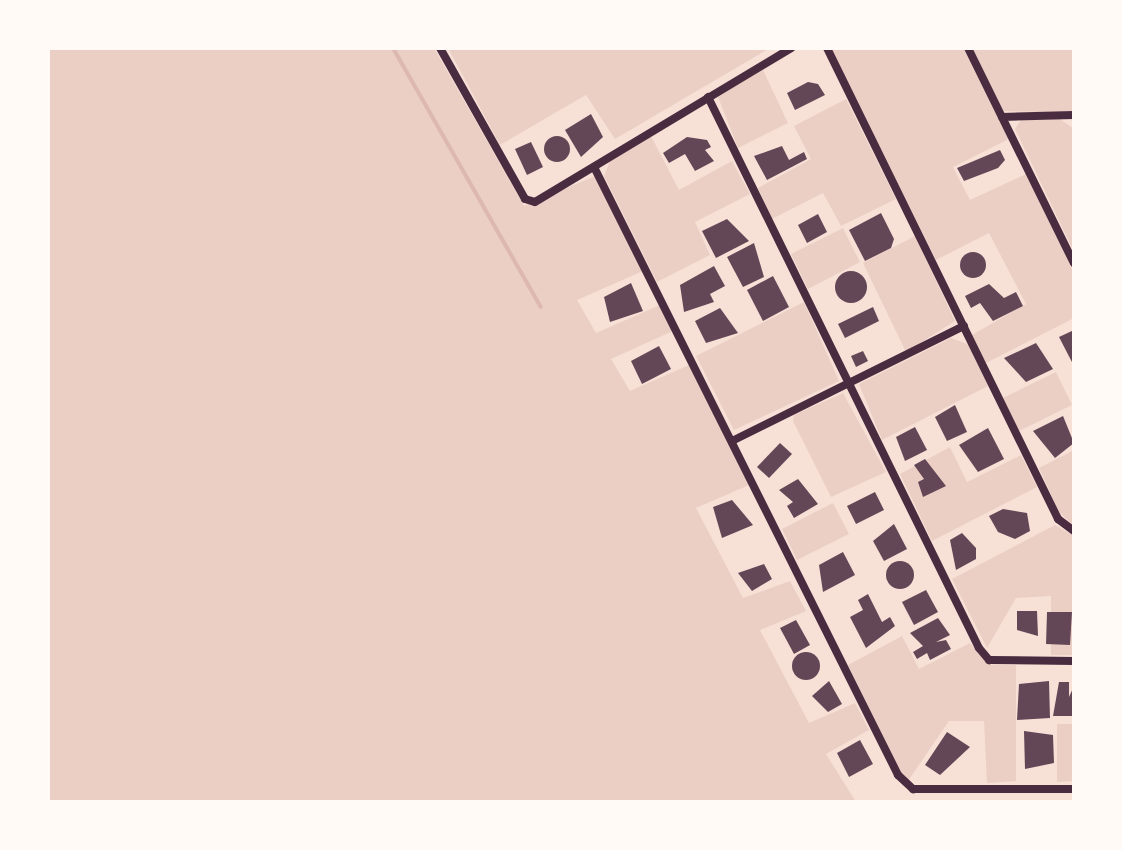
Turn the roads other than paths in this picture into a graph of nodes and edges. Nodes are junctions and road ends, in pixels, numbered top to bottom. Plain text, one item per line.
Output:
1 (440, 48) edge
2 (790, 48) edge
3 (827, 48) edge
4 (968, 48) edge
5 (708, 97) junction
6 (1074, 115) edge
7 (1002, 117) junction
8 (594, 168) junction
9 (1074, 263) edge
10 (964, 326) junction
11 (849, 383) junction
12 (732, 441) junction
13 (1074, 531) edge
14 (1074, 661) edge
15 (1074, 789) edge

1 - 8 street
2 - 5 street
3 - 10 street
4 - 7 street
5 - 8 street
5 - 11 street
6 - 7 street
7 - 9 street
8 - 12 street
10 - 11 street
10 - 13 street
11 - 12 street
11 - 14 street
12 - 15 street

